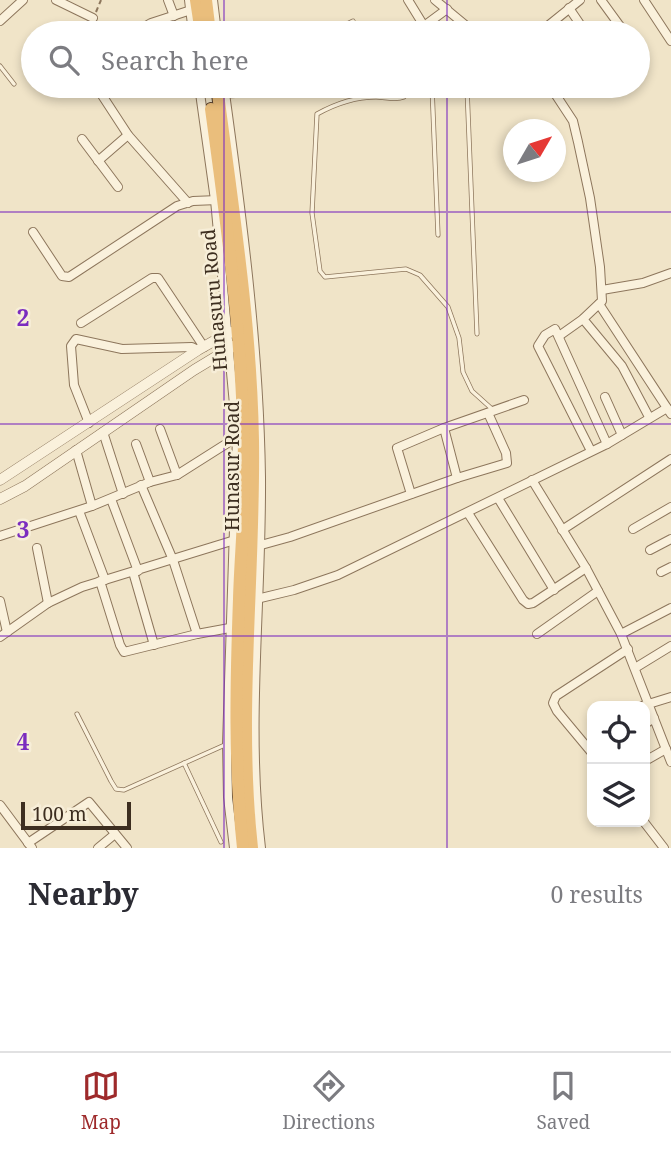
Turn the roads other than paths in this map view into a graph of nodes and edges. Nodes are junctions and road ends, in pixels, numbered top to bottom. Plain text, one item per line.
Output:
1 (23, 0) edge
2 (56, 0) edge
3 (168, 0) edge
4 (190, 0) edge
5 (206, 0) edge
6 (213, 0) edge
7 (408, 0) edge
8 (580, 0) edge
9 (601, 0) edge
10 (644, 0) edge
11 (443, 3) edge
12 (193, 5) edge
13 (569, 8) junction
14 (174, 16) junction
15 (93, 18) road end
16 (0, 21) edge
17 (158, 21) edge
18 (209, 21) edge
19 (216, 21) edge
20 (421, 21) edge
21 (428, 21) edge
22 (462, 21) edge
23 (553, 21) edge
24 (578, 21) edge
25 (616, 21) edge
26 (671, 41) edge
27 (0, 66) edge
28 (14, 84) dead end
29 (104, 98) edge
30 (201, 98) edge
31 (209, 98) edge
32 (222, 98) edge
33 (222, 98) edge
34 (366, 98) edge
35 (432, 98) edge
36 (467, 98) edge
37 (558, 98) edge
38 (128, 135) junction
39 (82, 139) dead end
40 (98, 161) junction
41 (118, 187) dead end
42 (219, 200) junction
43 (188, 203) junction
44 (33, 232) dead end
45 (438, 235) dead end
46 (671, 273) edge
47 (602, 290) junction
48 (599, 303) junction
49 (583, 319) junction
50 (80, 323) dead end
51 (477, 334) dead end
52 (559, 336) junction
53 (237, 338) junction
54 (201, 349) junction
55 (605, 397) dead end
56 (524, 400) dead end
57 (669, 411) edge
58 (491, 412) junction
59 (649, 417) junction
60 (89, 423) junction
61 (444, 428) junction
62 (160, 429) dead end
63 (103, 432) junction
64 (622, 435) junction
65 (240, 437) junction
66 (136, 444) dead end
67 (607, 444) junction
68 (76, 450) junction
69 (591, 451) junction
70 (671, 458) edge
71 (177, 475) junction
72 (457, 478) junction
73 (0, 480) edge
74 (532, 480) junction
75 (145, 484) junction
76 (123, 494) junction
77 (411, 494) junction
78 (498, 498) junction
79 (0, 499) edge
80 (111, 499) junction
81 (92, 506) junction
82 (671, 507) edge
83 (79, 511) junction
84 (468, 513) junction
85 (562, 530) junction
86 (633, 530) dead end
87 (0, 536) edge
88 (671, 539) edge
89 (246, 544) junction
90 (37, 548) dead end
91 (650, 550) dead end
92 (173, 561) junction
93 (671, 567) edge
94 (586, 568) junction
95 (135, 572) junction
96 (661, 572) dead end
97 (102, 581) junction
98 (554, 590) junction
99 (598, 591) junction
100 (252, 600) junction
101 (0, 601) edge
102 (48, 603) junction
103 (671, 608) edge
104 (235, 627) junction
105 (3, 634) edge
106 (197, 634) junction
107 (537, 634) dead end
108 (621, 634) junction
109 (154, 645) junction
110 (671, 646) edge
111 (628, 649) junction
112 (635, 668) junction
113 (671, 697) edge
114 (644, 701) edge
115 (650, 703) edge
116 (650, 712) edge
117 (78, 714) dead end
118 (654, 718) junction
119 (650, 721) edge
120 (587, 740) edge
121 (232, 744) junction
122 (666, 749) junction
123 (650, 758) edge
124 (671, 762) edge
125 (184, 763) junction
126 (0, 805) edge
127 (648, 827) edge
128 (115, 834) junction
129 (221, 842) dead end
130 (30, 845) edge
131 (98, 848) edge
132 (127, 848) edge
133 (234, 848) edge
134 (243, 848) edge
135 (252, 848) edge
136 (261, 848) edge
137 (664, 848) edge

1 - 16 street
2 - 15 street
3 - 14 street
4 - 12 street
5 - 18 highway
6 - 19 street
7 - 20 street
8 - 13 street
9 - 25 street
10 - 26 street
11 - 21 street
11 - 22 street
12 - 14 street
13 - 23 street
13 - 24 street
14 - 17 street
27 - 28 lane
29 - 38 street
30 - 42 street
31 - 42 highway, Hunasuru Road
32 - 53 highway, Hunasur Road
33 - 89 street
34 - 58 lane
35 - 45 lane
36 - 51 lane
37 - 47 street
38 - 40 street
38 - 43 street
39 - 40 street
40 - 41 street
42 - 43 street
42 - 53 highway, Hunasuru Road
43 - 44 street
46 - 47 street
47 - 48 street
48 - 49 street
48 - 57 street
49 - 52 street
49 - 59 street
50 - 54 street
52 - 67 street
52 - 69 street
53 - 54 street
53 - 63 street
53 - 65 highway, Hunasuru Road
53 - 89 highway, Hunasur Road
54 - 60 street
54 - 60 street
55 - 64 street
56 - 58 street
57 - 59 street
58 - 61 street
58 - 72 street
59 - 64 street
60 - 73 street
61 - 72 street
61 - 77 street
62 - 71 street
63 - 68 street
63 - 76 street
64 - 67 street
65 - 71 street
65 - 89 highway, Hunasuru Road
66 - 75 street
67 - 69 street
68 - 79 street
68 - 81 street
69 - 74 street
70 - 85 street
71 - 75 street
72 - 77 street
74 - 78 street
74 - 85 street
75 - 76 street
75 - 92 street
76 - 80 street
77 - 89 street
78 - 84 street
78 - 98 street
80 - 81 street
80 - 95 street
81 - 83 street
82 - 86 street
83 - 87 street
83 - 97 street
84 - 98 street
84 - 100 street
85 - 94 street
88 - 91 street
89 - 92 street
89 - 100 highway, Hunasur Road
89 - 104 highway, Hunasuru Road
90 - 102 street
92 - 95 street
92 - 106 street
93 - 96 street
94 - 98 street
94 - 99 street
95 - 97 street
95 - 109 street
97 - 102 street
97 - 109 street
99 - 107 street
99 - 108 street
100 - 135 highway, Hunasur Road
100 - 136 street
101 - 105 street
102 - 105 street
103 - 108 street
104 - 106 street
104 - 121 highway, Hunasuru Road
106 - 109 street
108 - 111 street
110 - 112 street
111 - 112 street
111 - 120 street
112 - 114 street
113 - 115 street
116 - 118 street
117 - 125 lane
118 - 119 street
118 - 122 street
121 - 125 lane
121 - 133 street
121 - 134 highway, Hunasuru Road
122 - 123 street
122 - 124 street
125 - 129 lane
126 - 130 street
127 - 137 street
128 - 130 street
128 - 131 street
128 - 132 street

